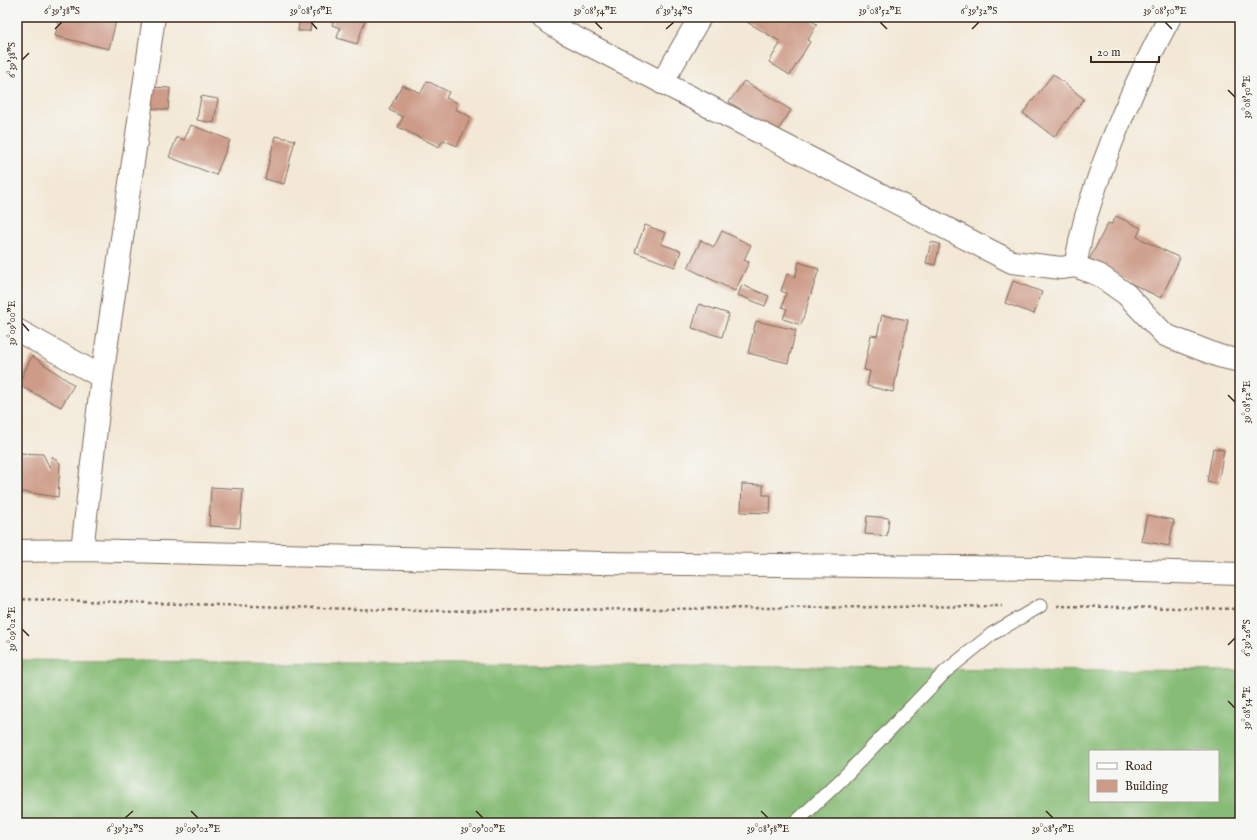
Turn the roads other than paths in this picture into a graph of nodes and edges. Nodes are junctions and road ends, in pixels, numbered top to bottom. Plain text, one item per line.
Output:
1 (154, 17) edge
2 (541, 17) edge
3 (700, 17) edge
4 (1170, 17) edge
5 (662, 83) junction
6 (1075, 266) junction
7 (17, 330) edge
8 (1240, 361) edge
9 (102, 377) junction
10 (82, 550) junction
11 (17, 551) edge
12 (1240, 574) edge
13 (1040, 606) road end
14 (795, 823) edge

1 - 9 street
2 - 5 street
3 - 5 street
4 - 6 street
5 - 6 street
6 - 8 street
7 - 9 street
9 - 10 street
10 - 11 street
10 - 12 street
13 - 14 lane

